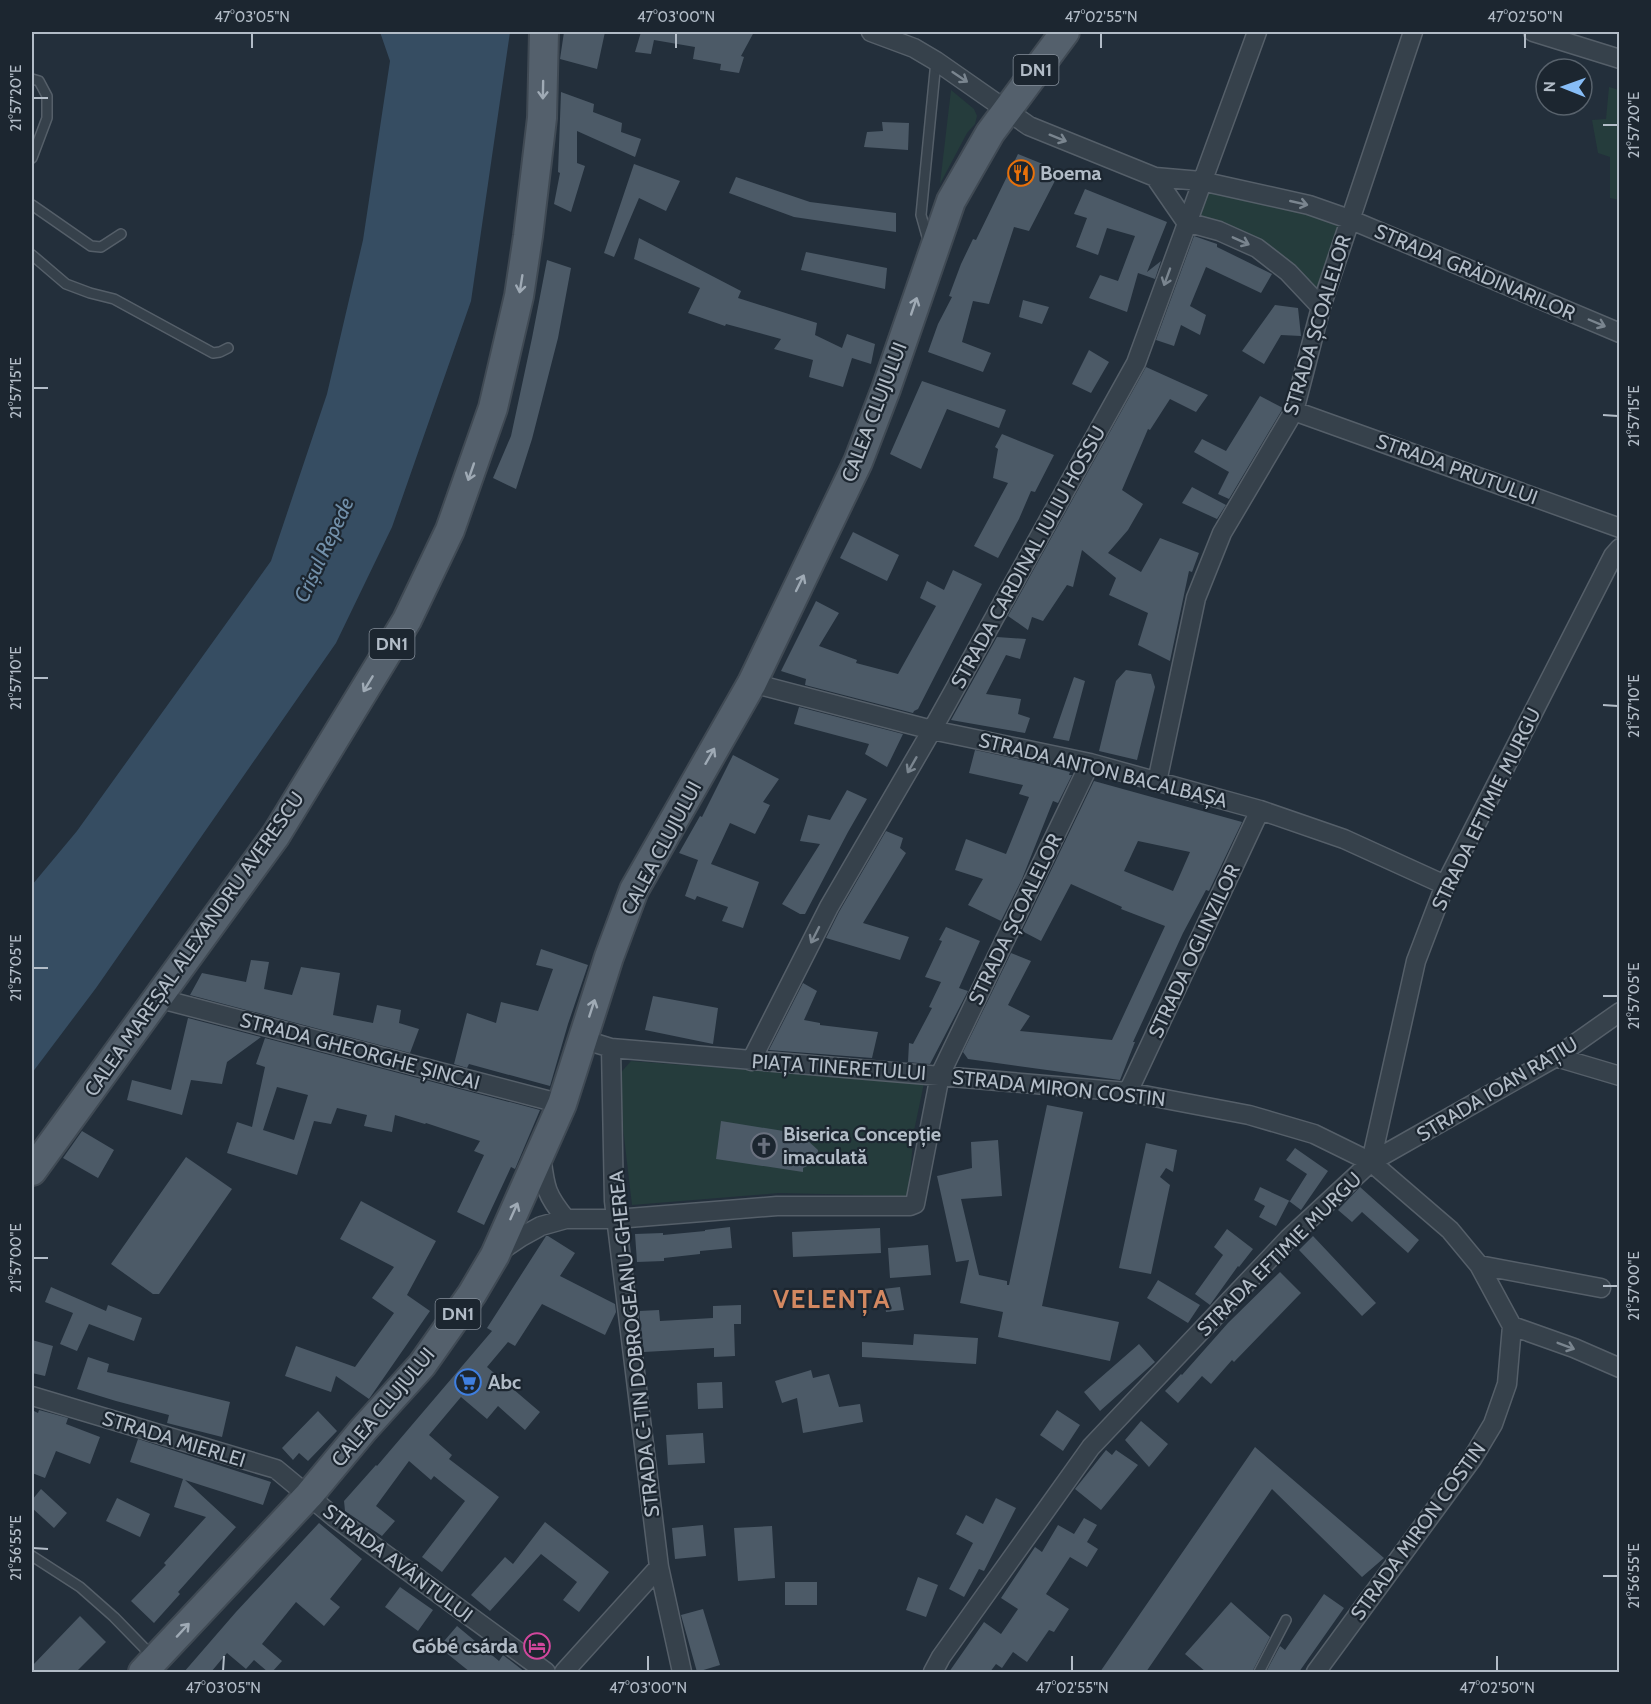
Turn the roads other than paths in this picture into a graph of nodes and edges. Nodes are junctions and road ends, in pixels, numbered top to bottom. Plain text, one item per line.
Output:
1 (544, 32) edge
2 (871, 32) edge
3 (1065, 32) edge
4 (1257, 32) edge
5 (1413, 32) edge
6 (1533, 32) edge
7 (1620, 59) edge
8 (936, 61) junction
9 (32, 79) edge
10 (1007, 110) junction
11 (32, 158) edge
12 (1155, 177) junction
13 (1201, 181) junction
14 (32, 205) edge
15 (1349, 219) junction
16 (1186, 222) junction
17 (122, 234) dead end
18 (933, 254) junction
19 (32, 255) edge
20 (1321, 307) junction
21 (1620, 333) edge
22 (228, 348) dead end
23 (1294, 411) junction
24 (1620, 528) edge
25 (1620, 548) edge
26 (752, 683) junction
27 (932, 730) junction
28 (1090, 763) junction
29 (1157, 782) junction
30 (1260, 810) junction
31 (1445, 885) junction
32 (157, 998) junction
33 (1620, 1012) edge
34 (582, 1040) junction
35 (611, 1048) junction
36 (1556, 1057) junction
37 (751, 1061) junction
38 (940, 1075) junction
39 (1620, 1076) edge
40 (1128, 1092) junction
41 (562, 1104) junction
42 (541, 1153) junction
43 (1371, 1162) junction
44 (32, 1171) edge
45 (566, 1219) junction
46 (616, 1219) junction
47 (495, 1255) junction
48 (1479, 1265) junction
49 (1601, 1288) dead end
50 (1512, 1326) junction
51 (1620, 1368) edge
52 (32, 1396) edge
53 (309, 1495) junction
54 (32, 1556) edge
55 (659, 1567) junction
56 (1286, 1620) dead end
57 (149, 1666) edge
58 (546, 1672) edge
59 (564, 1672) edge
60 (682, 1672) edge
61 (933, 1672) edge
62 (1259, 1672) edge
63 (1316, 1672) edge

1 -> 32 main road, CALEA MAREȘAL ALEXANDRU AVERESCU / DN1
2 - 8 street, STRADA GRĂDINARILOR
3 - 10 main road, CALEA CLUJULUI / DN1
4 - 13 street, STRADA CARDINAL IULIU HOSSU
5 - 15 street, STRADA ȘCOALELOR
6 - 7 street
8 -> 10 street, STRADA GRĂDINARILOR
8 - 18 lane
9 - 11 lane
10 -> 12 street, STRADA GRĂDINARILOR
10 - 18 main road, CALEA CLUJULUI / DN1
12 - 13 street, STRADA GRĂDINARILOR
12 - 16 street
13 -> 15 street, STRADA GRĂDINARILOR
13 - 16 street, STRADA CARDINAL IULIU HOSSU
14 - 17 lane
15 - 20 street, STRADA ȘCOALELOR
15 -> 21 street, STRADA GRĂDINARILOR
16 -> 20 street
16 -> 27 street, STRADA CARDINAL IULIU HOSSU
26 -> 18 main road, CALEA CLUJULUI / DN1
19 - 22 lane
20 - 23 street, STRADA ȘCOALELOR
23 - 24 street, STRADA PRUTULUI
23 - 29 street, STRADA ȘCOALELOR
25 - 31 street, STRADA EFTIMIE MURGU
26 - 27 street, STRADA ANTON BACALBAȘA
34 -> 26 main road, CALEA CLUJULUI / DN1
27 - 28 street, STRADA ANTON BACALBAȘA
27 -> 37 street, STRADA CARDINAL IULIU HOSSU
28 - 29 street, STRADA ANTON BACALBAȘA
28 - 38 street, STRADA ȘCOALELOR
29 - 30 street, STRADA ANTON BACALBAȘA
30 - 31 street, STRADA ANTON BACALBAȘA
30 - 40 street, STRADA OGLINZILOR
31 - 43 street, STRADA EFTIMIE MURGU
32 - 41 street, STRADA GHEORGHE ȘINCAI
32 - 44 main road, CALEA MAREȘAL ALEXANDRU AVERESCU / DN1
33 - 36 street, STRADA IOAN RAȚIU
34 - 35 street, PIAȚA TINERETULUI
34 - 41 main road, CALEA CLUJULUI / DN1
35 - 37 street, PIAȚA TINERETULUI
35 - 46 street, STRADA C-TIN DOBROGEANU-GHEREA
36 - 39 street
36 - 43 street, STRADA IOAN RAȚIU
37 - 38 street, PIAȚA TINERETULUI
38 - 40 street, STRADA MIRON COSTIN
38 - 46 street, PIAȚA TINERETULUI
40 - 43 street, STRADA MIRON COSTIN
41 - 42 main road, CALEA CLUJULUI / DN1
42 - 45 street
47 -> 42 main road, CALEA CLUJULUI / DN1
43 - 48 street, STRADA MIRON COSTIN
43 - 61 street, STRADA EFTIMIE MURGU
45 - 46 street, PIAȚA TINERETULUI
45 - 47 street, PIAȚA TINERETULUI
46 - 55 street, STRADA C-TIN DOBROGEANU-GHEREA
47 - 53 main road, CALEA CLUJULUI / DN1
48 - 49 street
48 - 50 street, STRADA MIRON COSTIN
50 -> 51 street
50 - 63 street, STRADA MIRON COSTIN
52 - 53 street, STRADA MIERLEI
57 -> 53 main road, CALEA CLUJULUI / DN1
53 - 58 street, STRADA AVÂNTULUI
54 - 57 lane
55 - 59 street
55 - 60 street, STRADA C-TIN DOBROGEANU-GHEREA
56 - 62 lane

